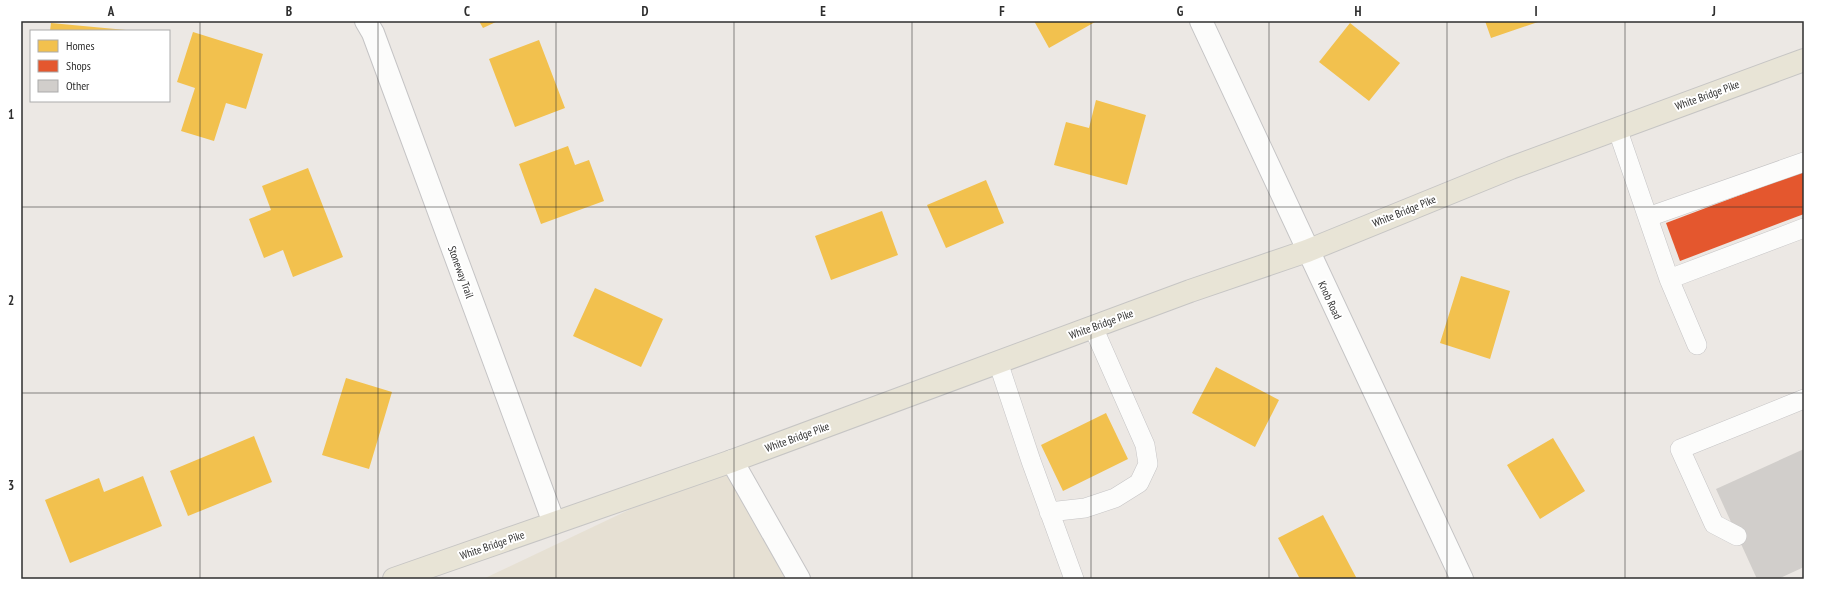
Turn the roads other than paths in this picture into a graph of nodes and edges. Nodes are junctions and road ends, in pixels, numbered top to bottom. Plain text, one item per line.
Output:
1 (366, 21) edge
2 (1200, 21) edge
3 (1804, 60) edge
4 (1617, 128) junction
5 (1802, 166) edge
6 (1648, 217) junction
7 (1804, 228) edge
8 (1307, 251) junction
9 (1669, 279) junction
10 (1093, 327) junction
11 (1697, 345) dead end
12 (998, 362) junction
13 (1804, 399) edge
14 (732, 461) junction
15 (1049, 512) junction
16 (554, 523) junction
17 (1737, 536) dead end
18 (394, 579) edge
19 (799, 579) edge
20 (1074, 579) edge
21 (1462, 579) edge

1 - 16 street, Stoneway Trail
2 - 8 street, Knob Road
3 - 4 main road, White Bridge Pike
4 - 6 lane
4 - 8 main road, White Bridge Pike
5 - 6 lane
6 - 9 lane
7 - 9 lane
8 - 10 main road, White Bridge Pike
8 - 21 street, Knob Road
9 - 11 lane
10 - 12 main road, White Bridge Pike
10 - 15 lane
12 - 14 main road, White Bridge Pike
12 - 15 lane
13 - 17 lane
14 - 16 main road, White Bridge Pike
14 - 19 street
15 - 20 lane
16 - 18 main road, White Bridge Pike

